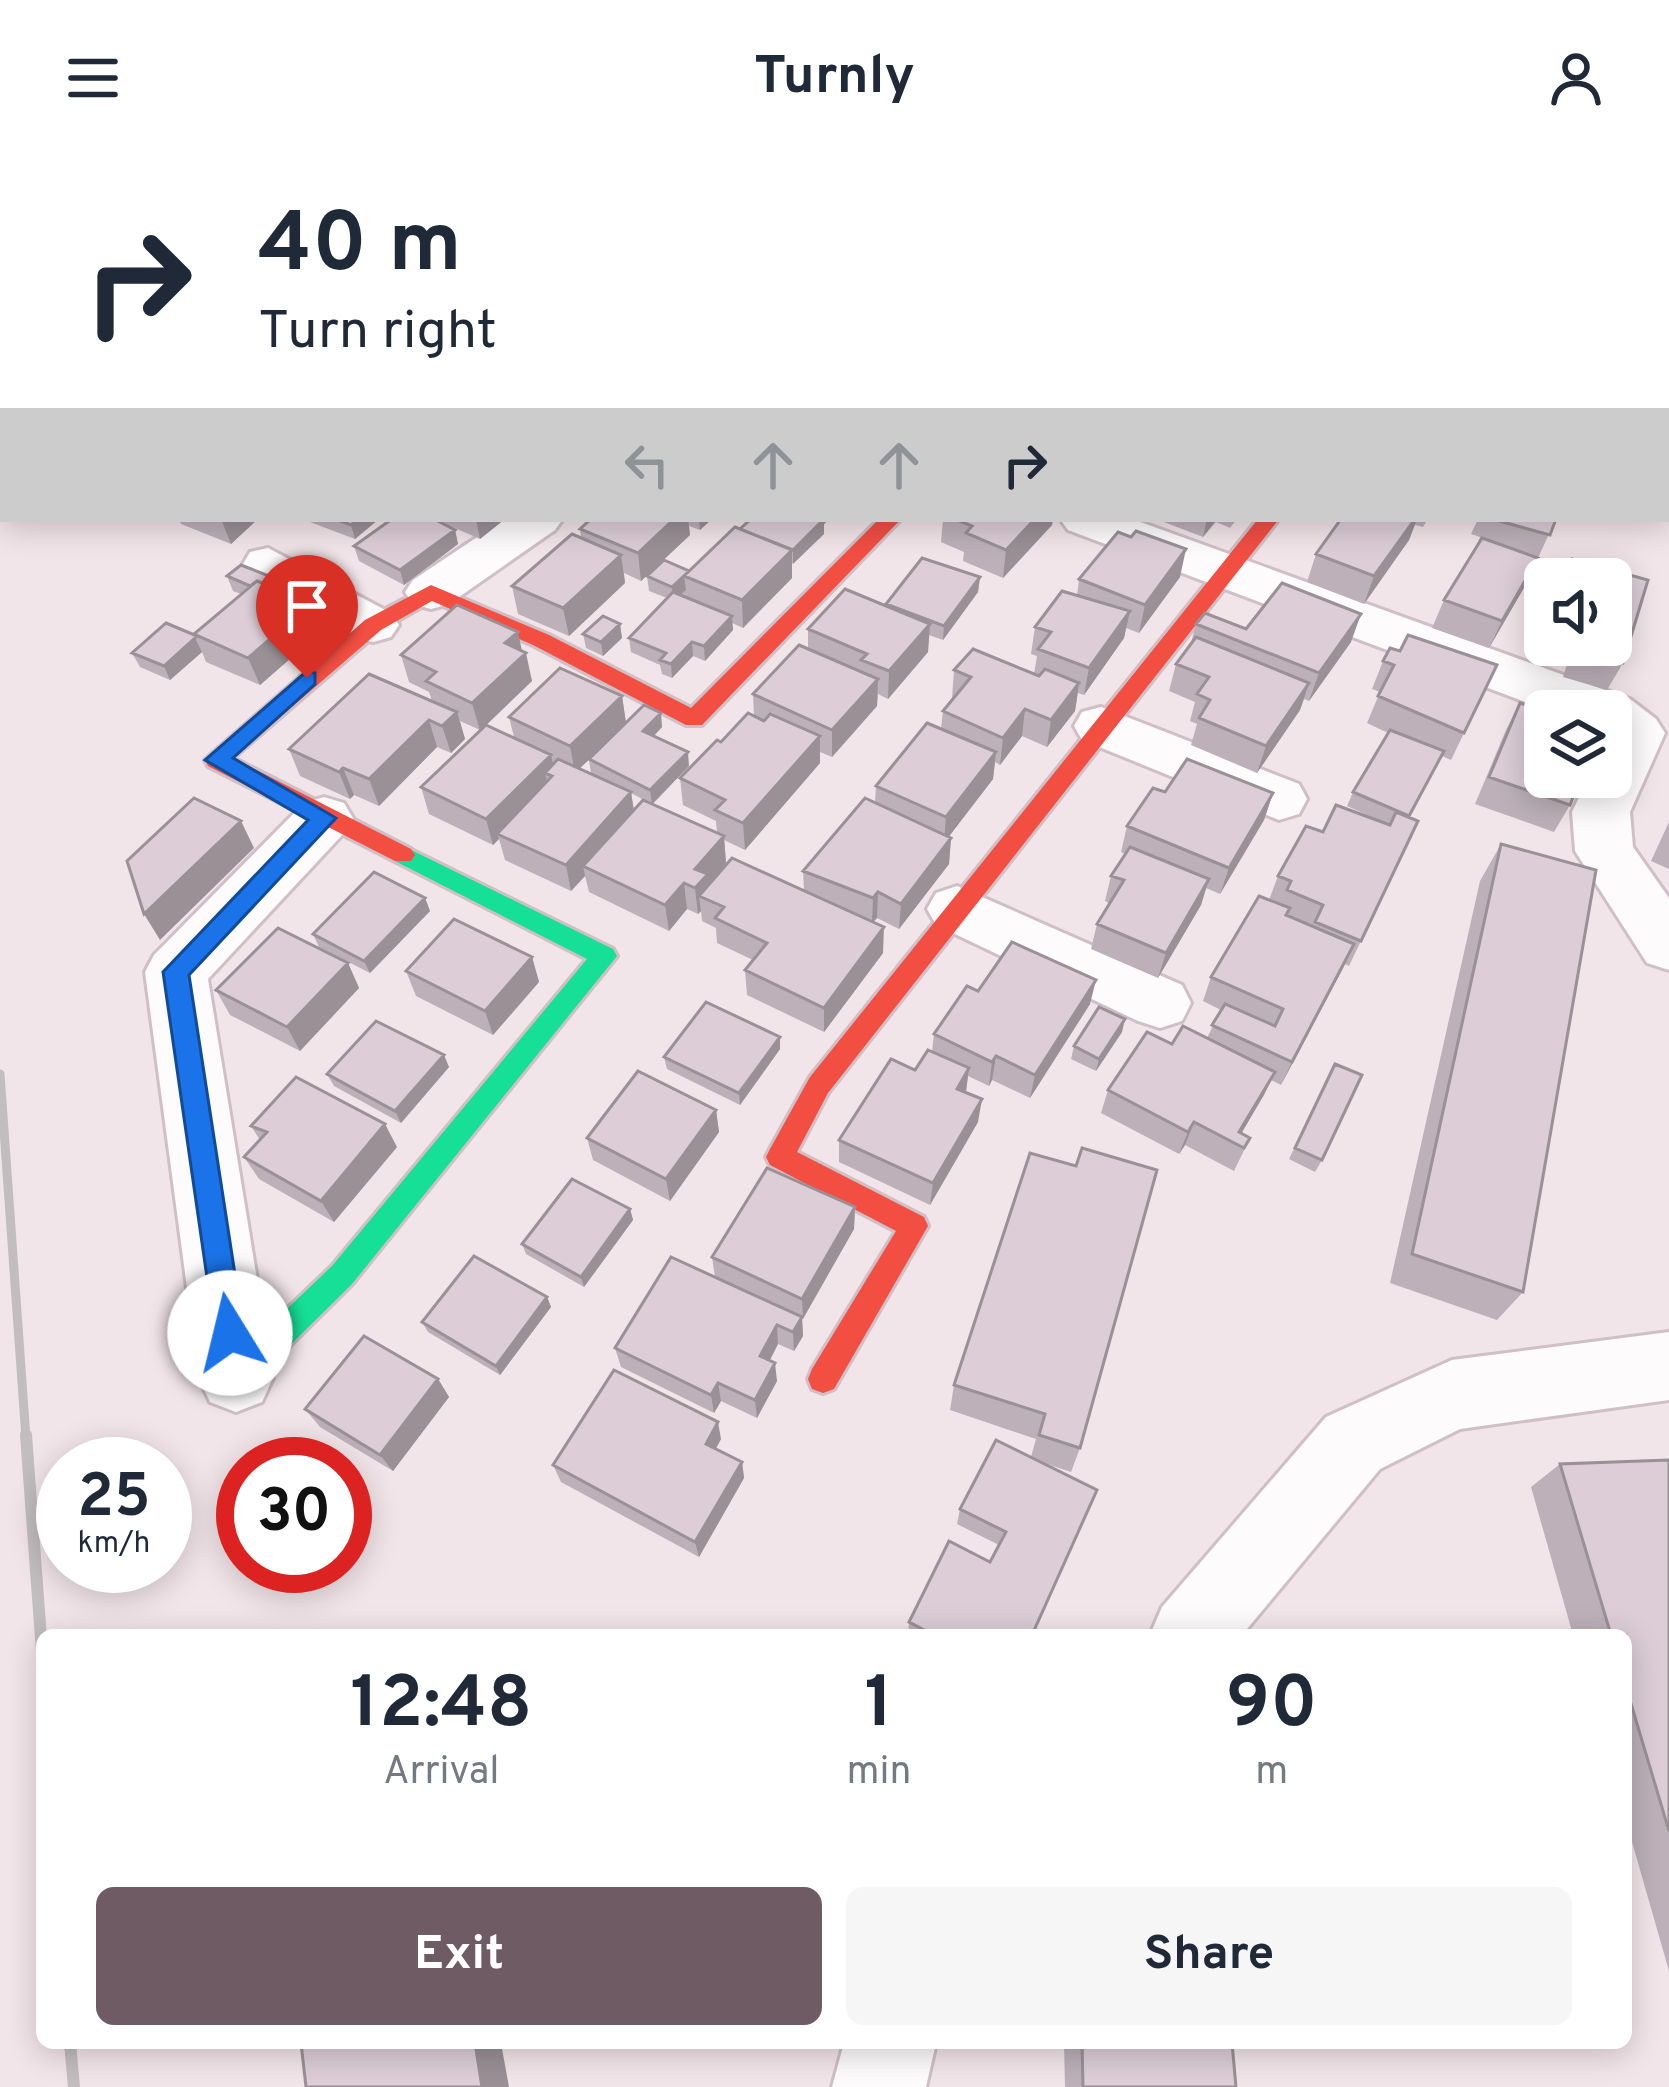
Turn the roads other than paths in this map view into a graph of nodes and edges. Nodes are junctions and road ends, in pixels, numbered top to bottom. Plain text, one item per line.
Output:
1 (534, 522) edge
2 (888, 522) edge
3 (1093, 522) edge
4 (1266, 522) edge
5 (268, 563) dead end
6 (1224, 569) junction
7 (431, 592) junction
8 (373, 625) junction
9 (1549, 690) edge
10 (1101, 726) junction
11 (1607, 798) edge
12 (1279, 799) dead end
13 (324, 818) junction
14 (957, 909) junction
15 (1669, 946) edge
16 (1160, 1003) dead end
17 (1669, 1366) edge
18 (236, 1378) joint
19 (823, 1379) dead end
20 (1195, 1629) edge
21 (888, 2049) edge
22 (879, 2087) edge

1 - 7 street
2 - 7 street
3 - 6 street
4 - 6 street
5 - 8 street
6 - 9 street
6 - 10 street
7 - 8 street
8 - 13 street
10 - 12 street
10 - 14 street
11 - 15 street
13 - 18 street
13 - 18 street
14 - 16 street
14 - 19 street
17 - 20 street
21 - 22 street

